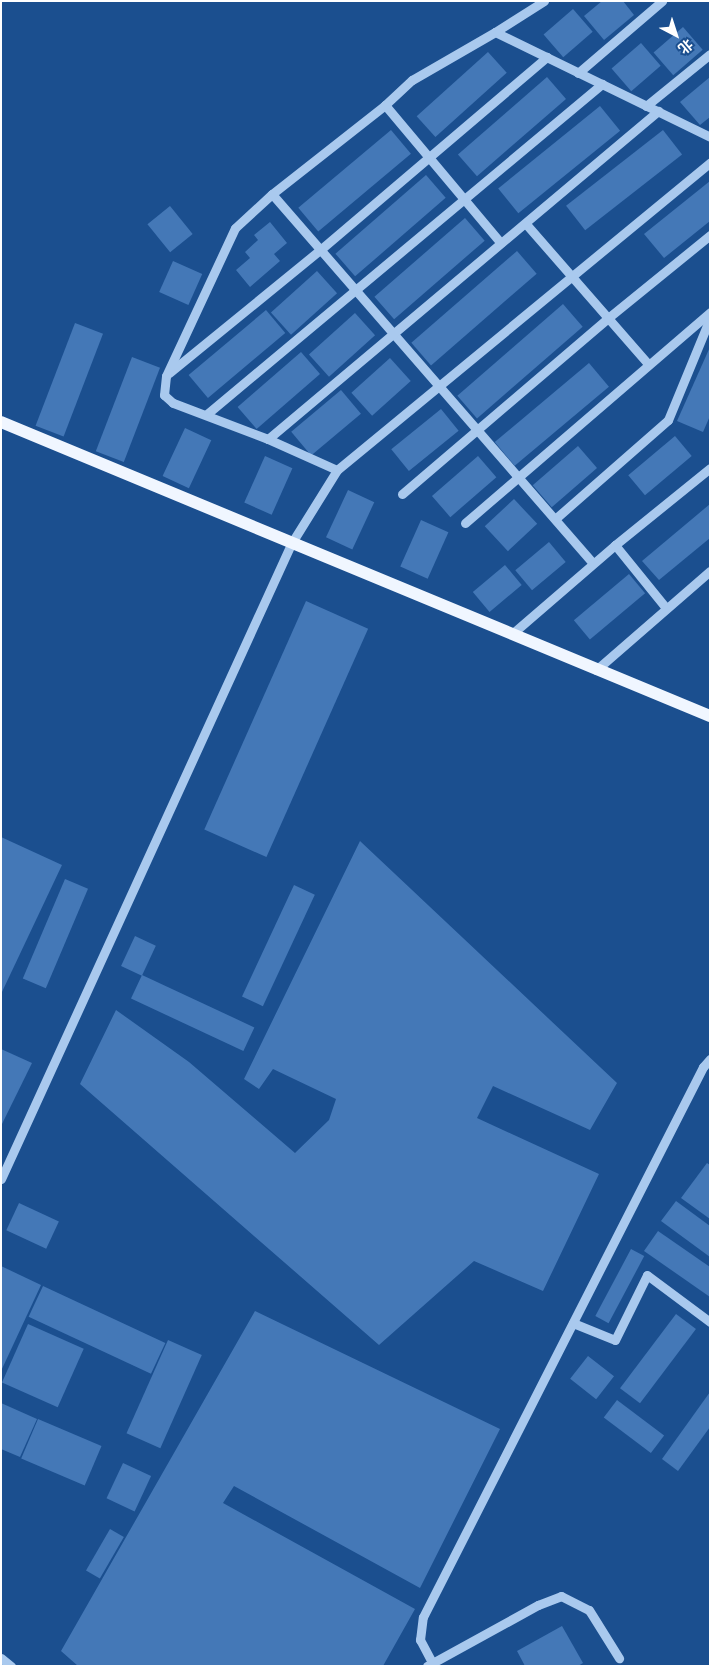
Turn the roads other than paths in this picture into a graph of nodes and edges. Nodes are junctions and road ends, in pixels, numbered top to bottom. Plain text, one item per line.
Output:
1 (544, 1) edge
2 (662, 1) edge
3 (495, 32) junction
4 (710, 54) edge
5 (547, 58) junction
6 (578, 73) junction
7 (602, 84) junction
8 (385, 105) junction
9 (646, 106) junction
10 (658, 112) junction
11 (710, 137) edge
12 (429, 157) junction
13 (710, 162) edge
14 (272, 194) junction
15 (465, 200) junction
16 (526, 224) junction
17 (710, 235) edge
18 (502, 243) junction
19 (320, 250) junction
20 (571, 276) junction
21 (354, 289) junction
22 (710, 312) edge
23 (608, 318) junction
24 (710, 318) edge
25 (393, 333) junction
26 (648, 364) junction
27 (166, 376) junction
28 (440, 385) junction
29 (207, 414) junction
30 (1, 422) edge
31 (478, 429) junction
32 (268, 438) junction
33 (710, 468) edge
34 (337, 470) junction
35 (518, 476) junction
36 (402, 494) dead end
37 (555, 519) junction
38 (465, 523) dead end
39 (291, 544) junction
40 (615, 545) junction
41 (593, 563) junction
42 (710, 571) edge
43 (666, 608) junction
44 (513, 633) junction
45 (596, 670) junction
46 (710, 716) edge
47 (710, 1059) edge
48 (1, 1179) edge
49 (710, 1322) edge
50 (573, 1323) junction
51 (1, 1658) edge
52 (619, 1658) dead end
53 (432, 1665) edge
54 (11, 1666) edge

1 - 3 street
2 - 6 street
3 - 5 street
3 - 8 street
4 - 9 street
5 - 6 street
5 - 12 street
6 - 7 street
7 - 9 street
7 - 15 street
8 - 12 street
8 - 14 street
9 - 10 street
10 - 11 street
10 - 16 street
12 - 15 street
12 - 19 street
13 - 20 street
14 - 19 street
14 - 27 street
15 - 18 street
15 - 21 street
16 - 18 street
16 - 20 street
17 - 23 street
18 - 25 street
19 - 21 street
19 - 27 street
20 - 23 street
20 - 28 street
21 - 25 street
21 - 29 street
22 - 26 street
23 - 26 street
23 - 31 street
24 - 37 street
25 - 28 street
25 - 32 street
26 - 35 street
27 - 29 street
28 - 31 street
28 - 34 street
29 - 32 street
30 - 39 main road
31 - 35 street
31 - 36 street
32 - 34 street
33 - 40 street
34 - 39 street
35 - 37 street
35 - 38 street
37 - 41 street
39 - 44 main road
39 - 48 street
40 - 41 street
40 - 43 street
41 - 44 street
42 - 43 street
43 - 45 street
44 - 45 main road
45 - 46 main road
47 - 50 street
49 - 50 street
50 - 53 street
51 - 54 street
52 - 53 street

